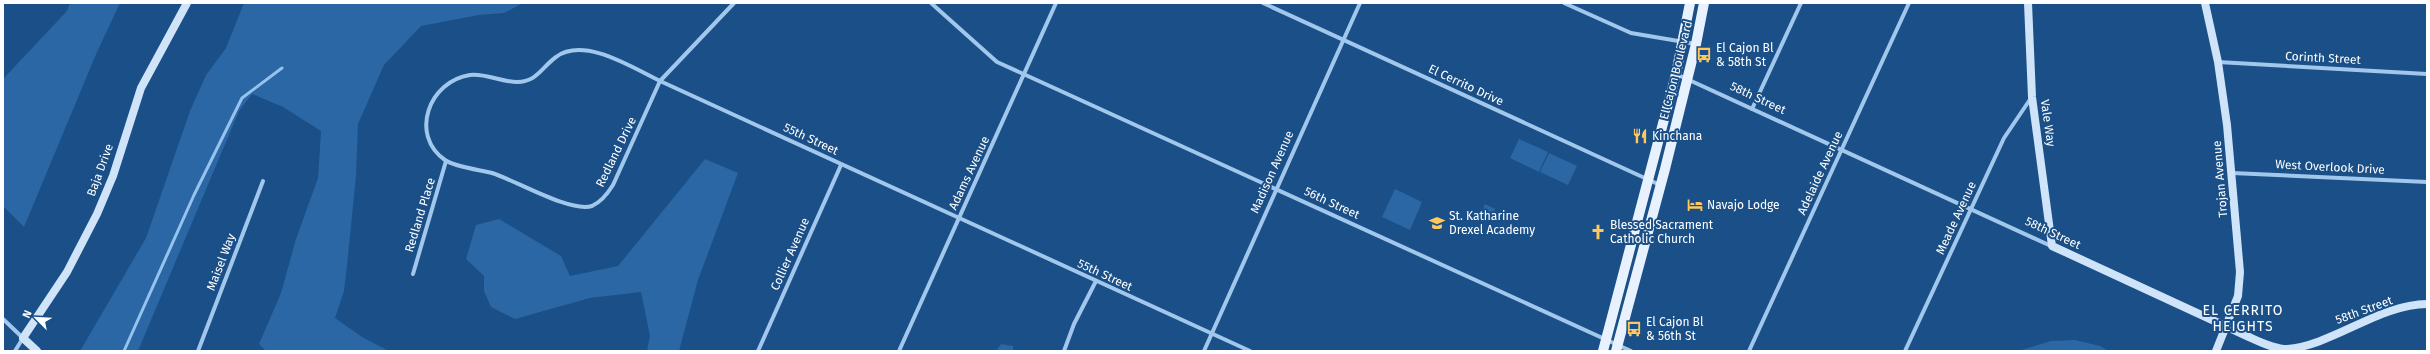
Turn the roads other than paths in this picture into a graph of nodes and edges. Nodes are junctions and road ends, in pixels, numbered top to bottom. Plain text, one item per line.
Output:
1 (187, 3) edge
2 (734, 3) edge
3 (931, 3) edge
4 (1056, 3) edge
5 (1263, 3) edge
6 (1360, 3) edge
7 (1564, 3) edge
8 (1690, 3) edge
9 (1704, 3) edge
10 (1800, 3) edge
11 (1909, 3) edge
12 (2028, 3) edge
13 (2205, 3) edge
14 (1344, 40) junction
15 (1684, 41) junction
16 (1696, 44) junction
17 (2218, 62) junction
18 (1676, 74) junction
19 (2427, 74) edge
20 (1024, 76) junction
21 (1687, 79) junction
22 (660, 81) junction
23 (2032, 97) junction
24 (1752, 109) junction
25 (1842, 150) junction
26 (446, 161) junction
27 (841, 164) junction
28 (2232, 173) junction
29 (1649, 180) junction
30 (263, 181) dead end
31 (2427, 182) edge
32 (1660, 185) junction
33 (1276, 188) junction
34 (1971, 209) junction
35 (959, 218) junction
36 (2052, 246) junction
37 (413, 274) dead end
38 (1096, 281) junction
39 (2427, 304) edge
40 (3, 319) edge
41 (2227, 327) junction
42 (1210, 333) junction
43 (23, 338) junction
44 (1606, 339) junction
45 (1616, 348) edge
46 (2302, 349) edge
47 (15, 351) edge
48 (37, 351) edge
49 (198, 351) edge
50 (758, 351) edge
51 (899, 351) edge
52 (1064, 351) edge
53 (1204, 351) edge
54 (1250, 351) edge
55 (1603, 351) edge
56 (1631, 351) edge
57 (1749, 351) edge
58 (1905, 351) edge
59 (2216, 351) edge

1 - 43 street, Baja Drive
2 - 22 street, Redland Drive
3 - 20 street
4 - 20 street, Adams Avenue
5 - 14 street, El Cerrito Drive
6 - 14 street, Madison Avenue
7 - 15 street
8 - 15 main road, El Cajon Boulevard
9 - 16 main road, El Cajon Boulevard
10 - 24 street
11 - 25 street, Adelaide Avenue
12 - 23 street, Vale Way
13 - 17 street, Trojan Avenue
14 - 29 street, El Cerrito Drive
14 - 33 street, Madison Avenue
15 - 16 street
15 - 18 main road, El Cajon Boulevard
16 - 21 main road, El Cajon Boulevard
17 - 19 street, Corinth Street
17 - 28 street, Trojan Avenue
18 - 21 street, 58th Street
18 - 29 main road, El Cajon Boulevard
20 - 33 street, 56th Street
20 - 35 street, Adams Avenue
21 - 24 street, 58th Street
21 - 32 main road, El Cajon Boulevard
22 - 26 street, Redland Drive
22 - 26 street, 55th Street
22 - 27 street, 55th Street
23 - 34 street, Meade Avenue
23 - 36 street, Vale Way
24 - 25 street, 58th Street
25 - 34 street, 58th Street
25 - 57 street, Adelaide Avenue
26 - 37 street, Redland Place
27 - 35 street, 55th Street
27 - 50 street, Collier Avenue
28 - 31 street, West Overlook Drive
28 - 41 street, Trojan Avenue
29 - 32 street, El Cerrito Drive
29 - 44 main road, El Cajon Boulevard
30 - 49 street, Maisel Way
32 - 45 main road, El Cajon Boulevard
33 - 42 street, Madison Avenue
33 - 44 street, 56th Street
34 - 36 street, 58th Street
34 - 58 street, Meade Avenue
35 - 38 street, 55th Street
35 - 51 street, Adams Avenue
36 - 41 street, 58th Street
38 - 42 street, 55th Street
38 - 52 street
39 - 46 street, 58th Street
40 - 43 street
41 - 46 street, 58th Street
41 - 59 street, Trojan Avenue
42 - 53 street, Madison Avenue
42 - 54 street, 55th Street
43 - 47 street
43 - 48 street
44 - 45 street, 56th Street
44 - 55 main road, El Cajon Boulevard
45 - 56 street, 56th Street

